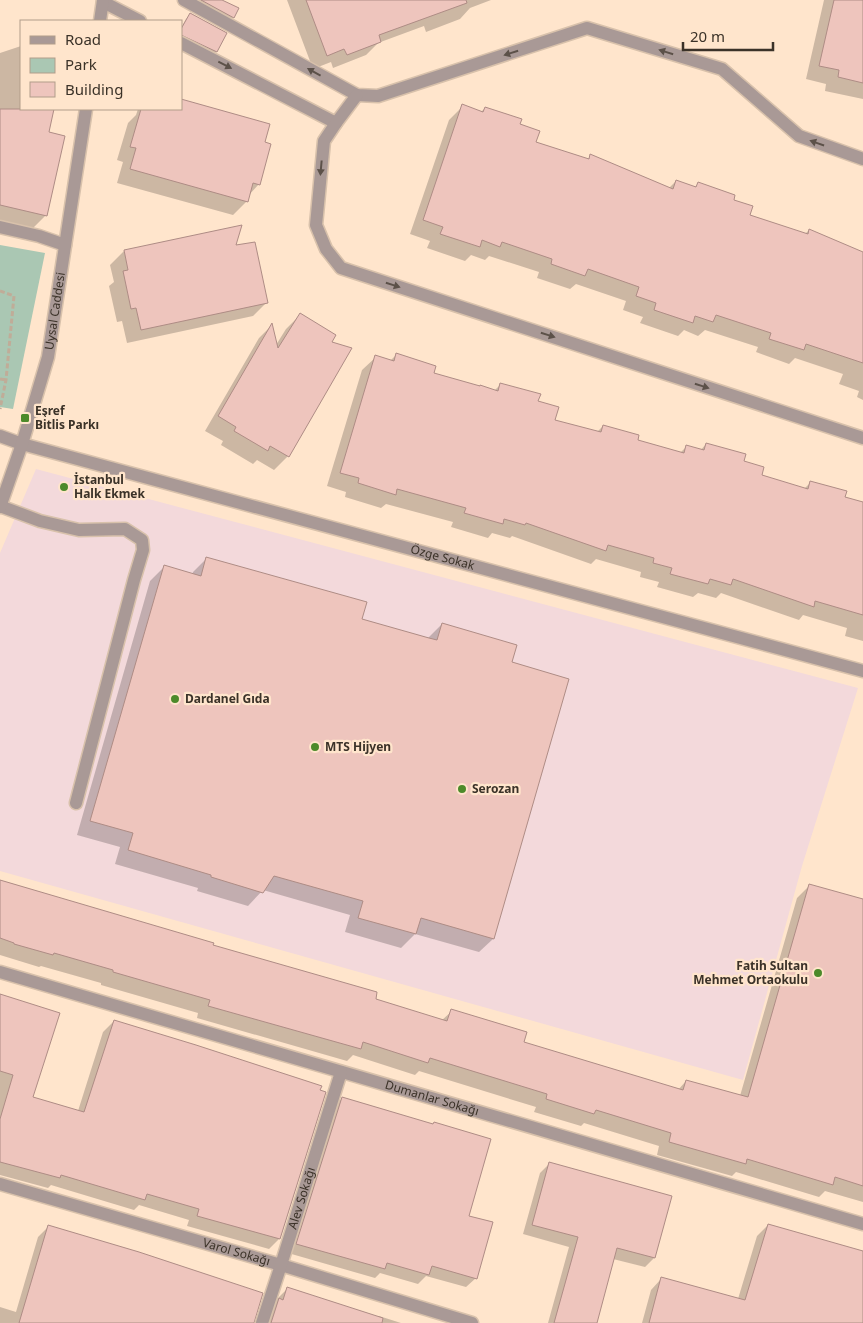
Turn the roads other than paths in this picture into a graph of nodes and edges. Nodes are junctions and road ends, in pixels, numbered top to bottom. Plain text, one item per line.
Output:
1 (184, 0) edge
2 (103, 1) edge
3 (100, 20) edge
4 (138, 20) edge
5 (182, 44) edge
6 (357, 95) junction
7 (86, 110) edge
8 (336, 123) junction
9 (863, 159) edge
10 (0, 228) edge
11 (66, 245) junction
12 (0, 436) edge
13 (863, 438) edge
14 (22, 444) junction
15 (0, 507) edge
16 (863, 671) edge
17 (76, 803) dead end
18 (0, 972) edge
19 (340, 1072) junction
20 (0, 1184) edge
21 (863, 1224) edge
22 (281, 1265) junction
23 (262, 1323) edge
24 (472, 1323) edge

6 -> 1 street
2 - 3 street
2 - 4 street
5 -> 8 street
6 - 8 street
9 -> 6 street
7 - 11 street, Uysal Caddesi
8 -> 13 street
10 - 11 street
11 - 14 street, Uysal Caddesi
12 - 14 street, Özge Sokak
14 - 15 street, Uysal Caddesi
14 - 16 street, Özge Sokak
15 - 17 street
18 - 19 street, Dumanlar Sokağı
19 - 21 street, Dumanlar Sokağı
19 - 22 street, Alev Sokağı
20 - 22 street, Varol Sokağı
22 - 23 street, Alev Sokağı
22 - 24 street, Varol Sokağı

